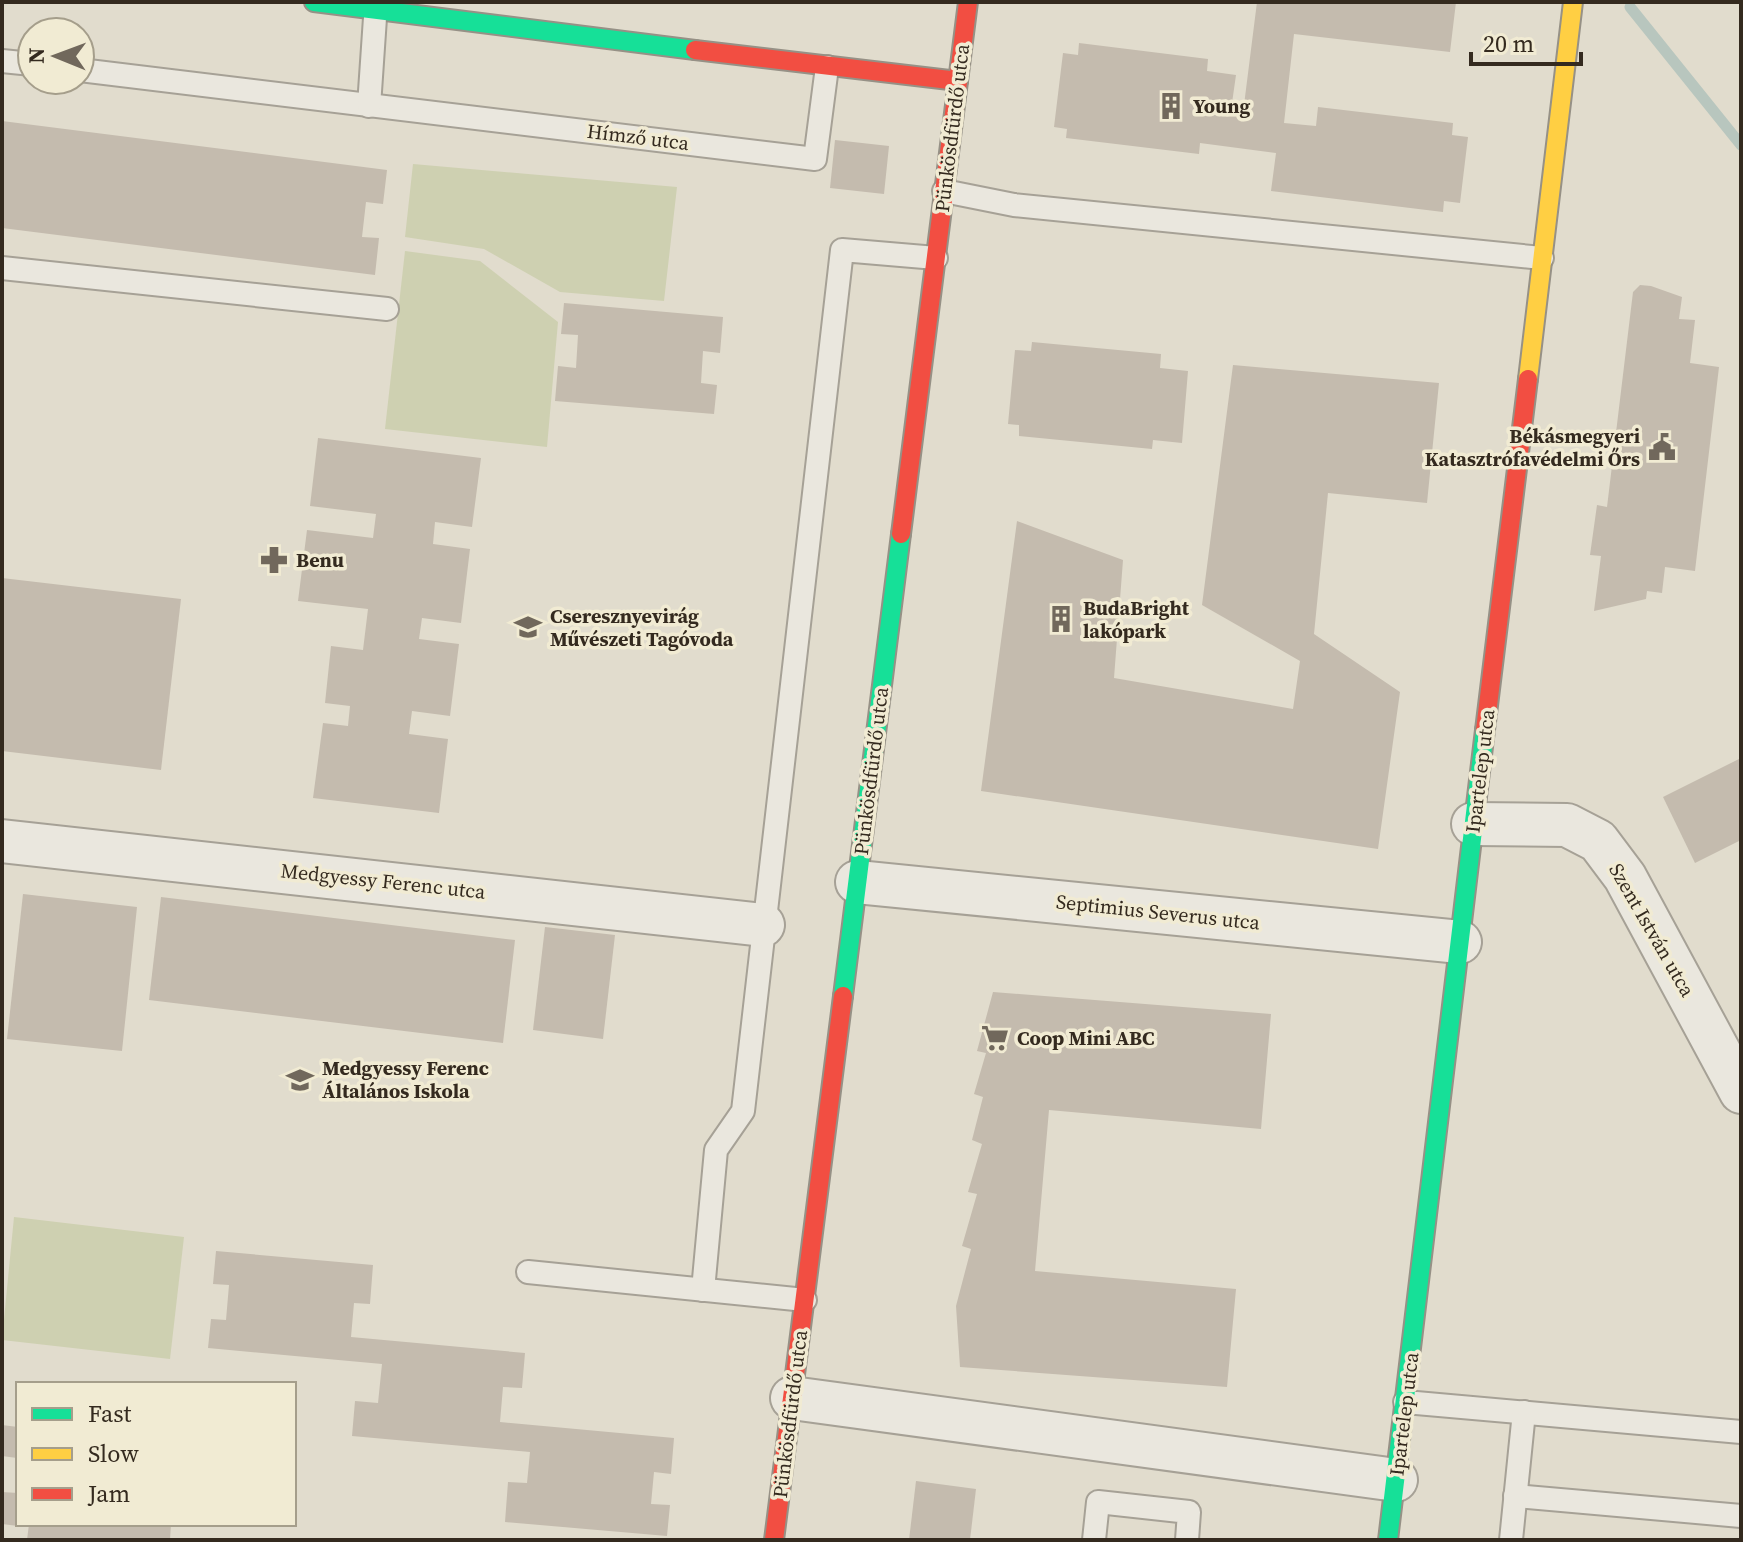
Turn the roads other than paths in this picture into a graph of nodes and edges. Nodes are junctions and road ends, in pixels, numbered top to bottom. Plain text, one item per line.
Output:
1 (314, 2) edge
2 (968, 2) edge
3 (1573, 2) edge
4 (376, 6) edge
5 (827, 67) junction
6 (96, 72) edge
7 (958, 81) junction
8 (369, 106) junction
9 (944, 191) junction
10 (936, 258) junction
11 (1542, 258) junction
12 (2, 268) edge
13 (387, 309) dead end
14 (1473, 824) junction
15 (2, 841) edge
16 (857, 882) junction
17 (763, 925) junction
18 (1460, 942) junction
19 (1741, 1092) edge
20 (528, 1272) dead end
21 (703, 1290) junction
22 (805, 1300) junction
23 (792, 1398) junction
24 (1405, 1402) junction
25 (1524, 1412) junction
26 (1741, 1432) edge
27 (1396, 1480) junction
28 (1515, 1496) junction
29 (1741, 1516) edge
30 (774, 1540) edge
31 (1094, 1540) edge
32 (1187, 1540) edge
33 (1388, 1540) edge
34 (1511, 1540) edge

1 - 4 street
2 - 7 street, Pünkösdfürdő utca
3 - 11 street, Ipartelep utca
4 - 5 street
4 - 8 lane
5 - 7 street
5 - 8 lane, Hímző utca
6 - 8 lane, Hímző utca
7 - 9 street, Pünkösdfürdő utca
9 - 10 street, Pünkösdfürdő utca
9 - 11 lane
10 - 16 street, Pünkösdfürdő utca
10 - 17 lane
11 - 14 street, Ipartelep utca
12 - 13 lane
14 - 18 street, Ipartelep utca
14 - 19 street, Szent István utca
15 - 17 street, Medgyessy Ferenc utca
16 - 18 street, Septimius Severus utca
16 - 22 street, Pünkösdfürdő utca
17 - 21 lane
18 - 24 street, Ipartelep utca
20 - 21 lane
21 - 22 lane
22 - 23 street, Pünkösdfürdő utca
23 - 27 street
23 - 30 street, Pünkösdfürdő utca
24 - 25 lane
24 - 27 street, Ipartelep utca
25 - 26 lane
25 - 28 lane
27 - 33 street, Ipartelep utca
28 - 29 lane
28 - 34 lane
31 - 32 lane

